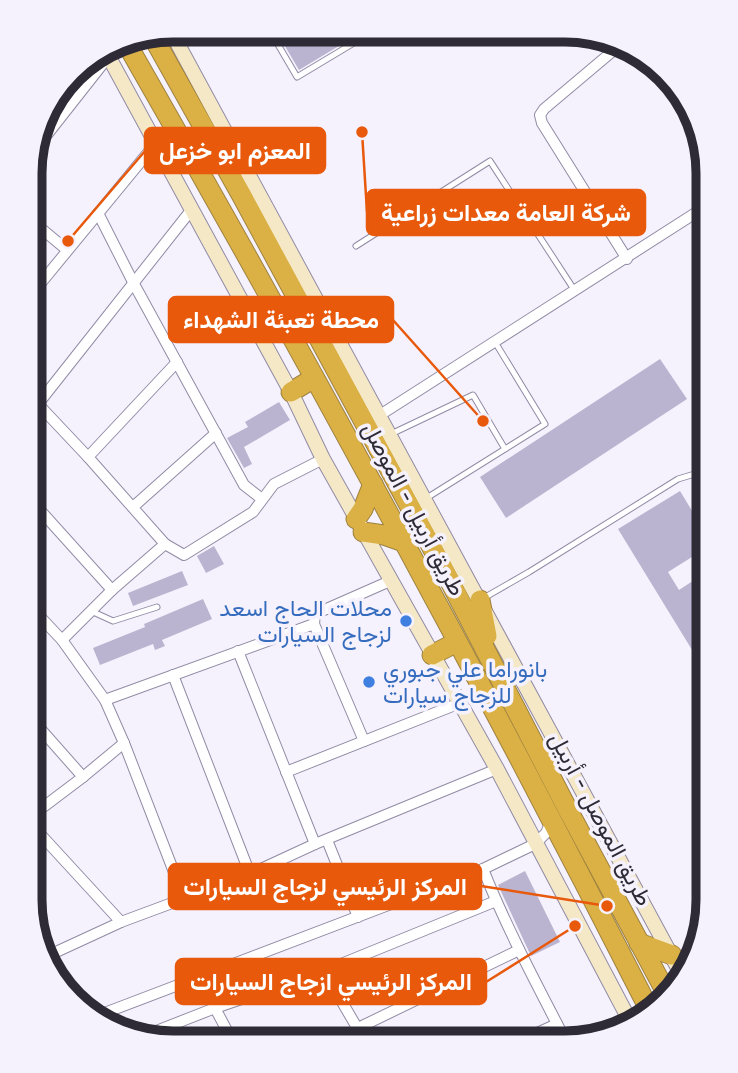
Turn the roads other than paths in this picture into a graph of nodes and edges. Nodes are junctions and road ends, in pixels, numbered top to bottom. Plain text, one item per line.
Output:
1 (166, 42) edge
2 (277, 42) edge
3 (356, 42) edge
4 (131, 49) edge
5 (613, 51) edge
6 (110, 59) edge
7 (96, 67) edge
8 (52, 124) edge
9 (156, 143) junction
10 (192, 209) junction
11 (98, 212) junction
12 (696, 213) edge
13 (42, 229) edge
14 (356, 246) dead end
15 (67, 250) junction
16 (626, 259) junction
17 (296, 278) junction
18 (42, 281) edge
19 (134, 284) junction
20 (575, 291) junction
21 (495, 342) junction
22 (177, 362) junction
23 (314, 377) junction
24 (291, 392) junction
25 (42, 399) edge
26 (42, 408) edge
27 (380, 415) junction
28 (216, 432) junction
29 (390, 435) junction
30 (505, 449) junction
31 (88, 457) junction
32 (323, 459) junction
33 (696, 474) edge
34 (373, 484) junction
35 (262, 499) junction
36 (425, 499) junction
37 (133, 507) junction
38 (42, 512) edge
39 (360, 525) junction
40 (404, 542) junction
41 (165, 544) junction
42 (390, 581) junction
43 (112, 590) junction
44 (480, 600) junction
45 (157, 607) dead end
46 (91, 611) junction
47 (42, 619) edge
48 (314, 624) junction
49 (62, 640) junction
50 (457, 642) junction
51 (239, 651) junction
52 (432, 655) junction
53 (491, 658) junction
54 (173, 675) junction
55 (105, 700) junction
56 (460, 703) junction
57 (42, 731) edge
58 (364, 741) junction
59 (124, 744) junction
60 (497, 769) junction
61 (286, 772) junction
62 (83, 777) junction
63 (42, 808) edge
64 (560, 814) junction
65 (42, 840) edge
66 (327, 840) junction
67 (315, 844) junction
68 (535, 844) junction
69 (483, 869) junction
70 (250, 874) junction
71 (184, 898) junction
72 (496, 901) junction
73 (358, 916) junction
74 (121, 922) junction
75 (639, 943) junction
76 (519, 950) junction
77 (53, 953) edge
78 (672, 956) junction
79 (678, 967) edge
80 (324, 971) junction
81 (663, 987) edge
82 (646, 1003) edge
83 (215, 1008) junction
84 (104, 1011) edge
85 (627, 1016) edge
86 (557, 1024) junction
87 (158, 1030) edge
88 (227, 1031) edge
89 (359, 1031) edge
90 (371, 1031) edge
91 (542, 1031) edge
92 (561, 1031) edge

1 - 17 highway, طريق الموصل - أربيل
2 - 3 lane
4 - 23 highway, طريق أربيل - الموصل
5 - 16 street
6 - 9 main road
7 - 8 street
9 - 10 main road
9 - 11 street
10 - 19 street
10 - 24 main road
11 - 15 street
11 - 19 street
12 - 16 street
13 - 15 street
14 - 20 lane
15 - 18 street
16 - 20 street
17 - 27 main road
17 - 53 highway, طريق الموصل - أربيل
19 - 22 street
19 - 25 street
20 - 21 street
21 - 27 street
21 - 30 lane
22 - 28 street
22 - 31 street
23 - 24 highway
23 - 34 highway, طريق أربيل - الموصل
24 - 32 main road
26 - 31 street
27 - 29 main road
28 - 35 street
28 - 37 street
29 - 30 lane
29 - 36 main road
30 - 36 lane
31 - 37 street
32 - 35 street
32 - 39 main road
33 - 44 lane
34 - 39 highway
34 - 40 highway, طريق أربيل - الموصل
35 - 41 street
36 - 44 main road
37 - 41 street
38 - 43 street
39 - 40 highway
39 - 42 main road
40 - 50 highway, طريق أربيل - الموصل
41 - 43 street
42 - 48 street
42 - 52 main road
43 - 46 street
44 - 53 highway
44 - 78 main road
45 - 46 lane
46 - 49 street
47 - 49 street
48 - 51 street
48 - 58 street
49 - 55 street
50 - 52 highway
50 - 64 highway, طريق أربيل - الموصل
51 - 54 street
51 - 61 street
52 - 56 main road
53 - 64 highway, طريق الموصل - أربيل
54 - 55 street
54 - 70 street
55 - 59 street
56 - 58 street
56 - 60 main road
57 - 62 street
58 - 61 street
59 - 62 street
59 - 71 street
60 - 66 street
60 - 68 main road
61 - 67 street
62 - 63 street
64 - 68 street
64 - 75 highway, طريق الموصل - أربيل
64 - 82 highway, طريق أربيل - الموصل
65 - 74 street
66 - 67 street
66 - 73 street
67 - 70 street
68 - 69 street
68 - 85 main road
69 - 72 street
69 - 73 street
70 - 71 street
71 - 74 street
72 - 76 street
72 - 80 street
73 - 84 street
74 - 77 street
75 - 78 highway
75 - 81 highway, طريق الموصل - أربيل
76 - 86 street
76 - 90 street
78 - 79 main road
80 - 83 street
80 - 89 street
83 - 87 street
83 - 88 street
86 - 91 street
86 - 92 street

